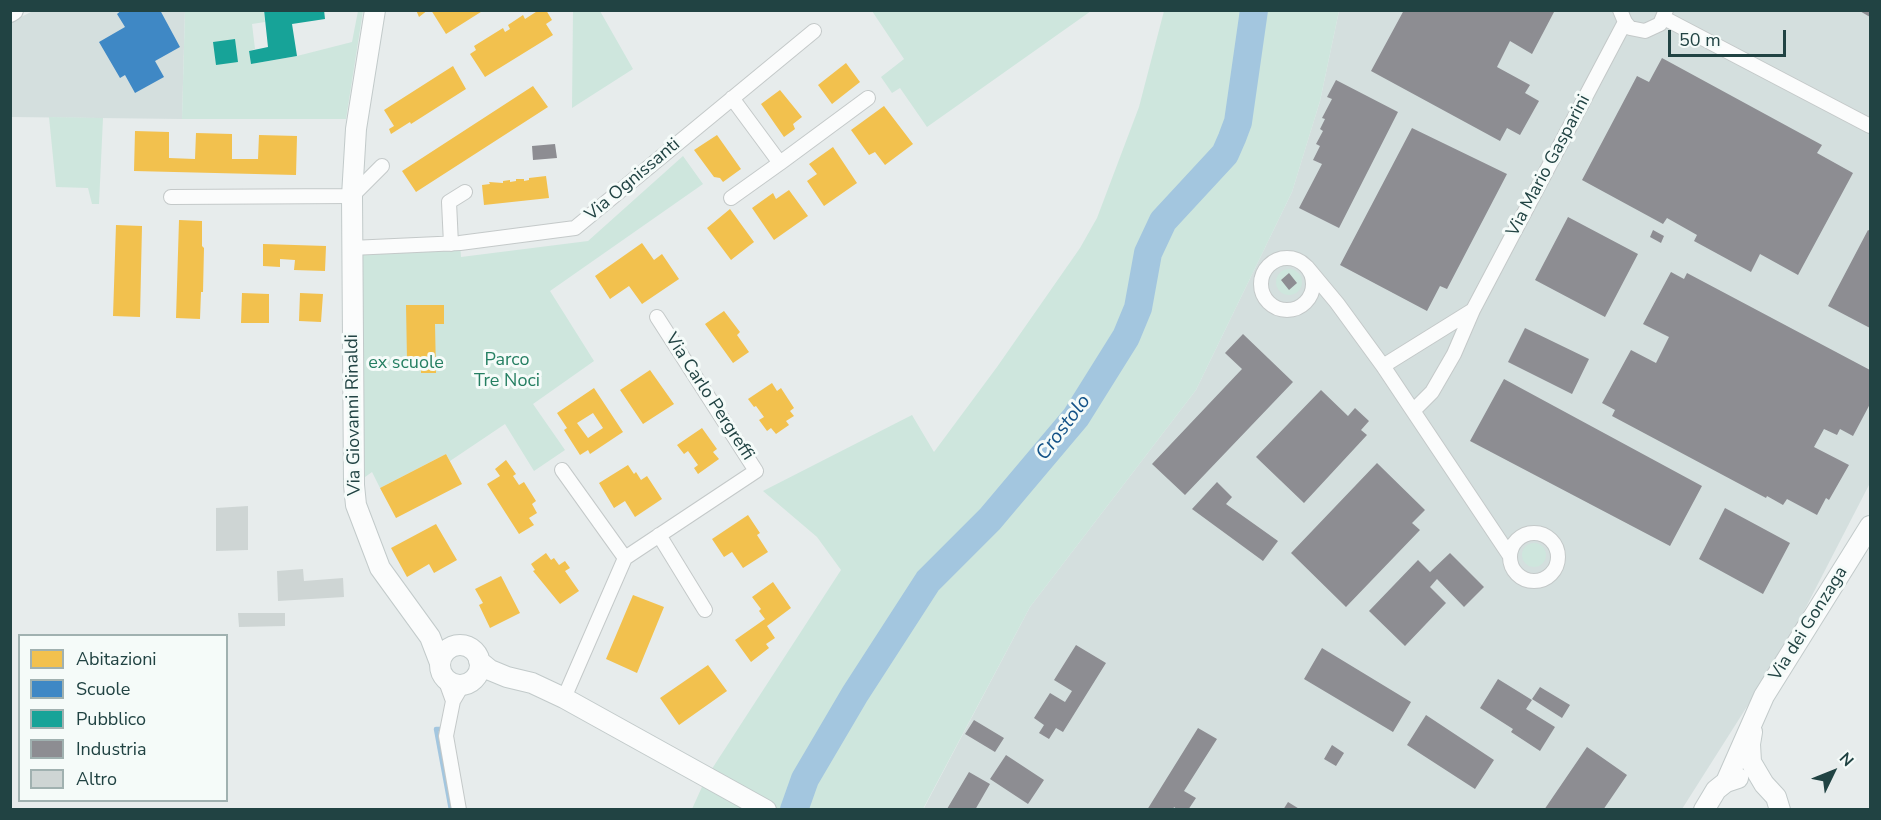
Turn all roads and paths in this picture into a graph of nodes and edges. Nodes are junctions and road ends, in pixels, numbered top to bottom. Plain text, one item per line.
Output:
1 (375, 10) edge
2 (1665, 14) edge
3 (1622, 16) edge
4 (814, 31) dead end
5 (732, 98) junction
6 (868, 98) dead end
7 (1870, 126) edge
8 (780, 163) junction
9 (381, 166) dead end
10 (465, 192) dead end
11 (352, 196) junction
12 (171, 197) dead end
13 (731, 198) dead end
14 (451, 244) junction
15 (351, 248) junction
16 (1307, 267) junction
17 (1305, 303) junction
18 (1337, 303) junction
19 (1473, 310) junction
20 (657, 317) dead end
21 (1383, 366) junction
22 (1413, 411) junction
23 (562, 470) dead end
24 (1870, 526) edge
25 (1494, 529) junction
26 (659, 535) junction
27 (1518, 539) junction
28 (1510, 556) junction
29 (625, 558) junction
30 (705, 610) dead end
31 (417, 617) junction
32 (457, 645) junction
33 (479, 661) junction
34 (442, 670) junction
35 (507, 677) junction
36 (462, 689) junction
37 (564, 698) junction
38 (1753, 724) junction
39 (1726, 782) junction
40 (1764, 784) junction
41 (1707, 807) edge
42 (459, 810) edge
43 (766, 810) edge
44 (1780, 810) edge

1 - 11 street, Via Giovanni Rinaldi
2 - 3 street
2 - 7 street
3 - 19 street, Via Mario Gasparini
4 - 5 street, Via Ognissanti
5 - 8 street
5 - 14 street, Via Ognissanti
6 - 8 street
8 - 13 street
9 - 11 street
10 - 14 street
11 - 12 street
11 - 15 street, Via Giovanni Rinaldi
14 - 15 street, Via Ognissanti
15 - 31 street, Via Giovanni Rinaldi
16 - 17 street
16 - 17 street
16 - 18 street
17 - 18 street
18 - 21 street
19 - 21 street
19 - 22 street, Via Mario Gasparini
20 - 26 street, Via Carlo Pergreffi
21 - 22 street
22 - 25 street
23 - 29 street
24 - 38 street, Via dei Gonzaga
25 - 27 street
25 - 28 street
26 - 29 street, Via Carlo Pergreffi
26 - 30 street
27 - 28 street
27 - 28 street
29 - 37 street
31 - 32 street
31 - 34 street
32 - 33 street
32 - 34 street
33 - 35 street
33 - 36 street
34 - 36 street
35 - 36 street
35 - 37 street
36 - 42 street
37 - 43 street
38 - 39 street, Via dei Gonzaga
38 - 40 street, Via dei Gonzaga
39 - 40 street
39 - 41 street, Via dei Gonzaga
40 - 44 street, Via dei Gonzaga

